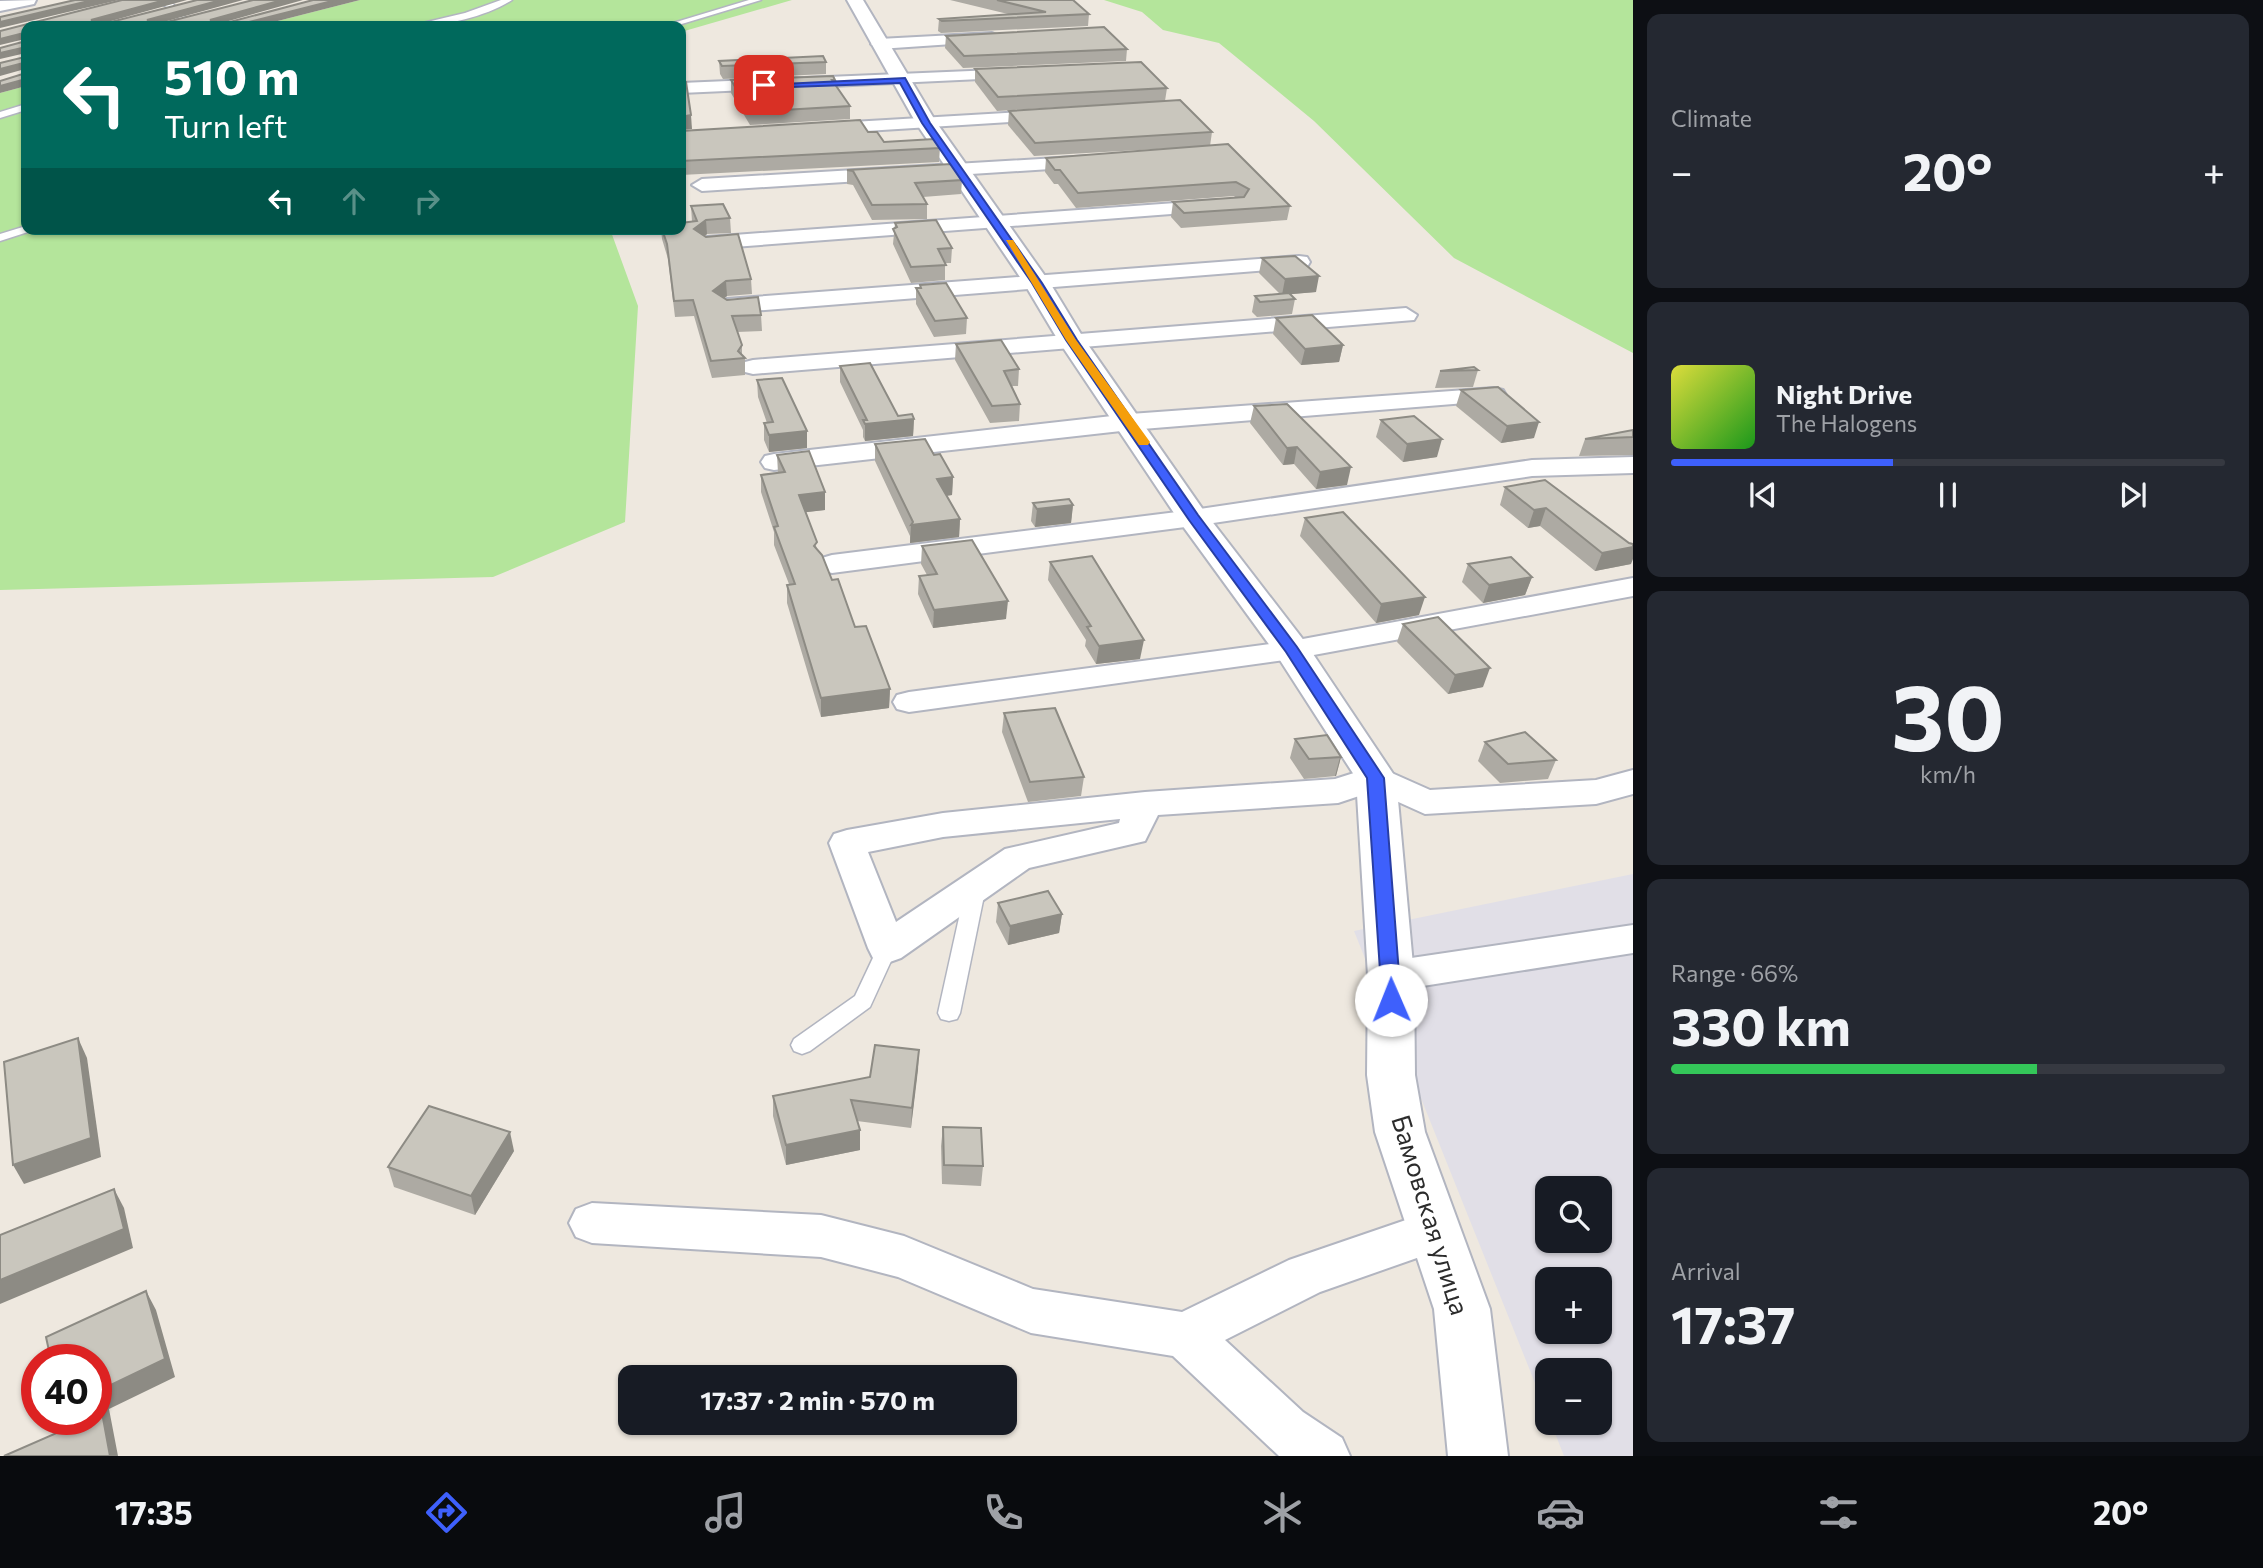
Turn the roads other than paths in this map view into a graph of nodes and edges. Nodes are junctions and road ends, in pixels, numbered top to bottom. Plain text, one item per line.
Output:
1 (28, 0) edge
2 (157, 0) edge
3 (508, 0) edge
4 (757, 0) edge
5 (855, 0) edge
6 (187, 5) edge
7 (0, 6) edge
8 (176, 8) junction
9 (163, 11) edge
10 (196, 16) edge
11 (178, 21) joint
12 (438, 21) edge
13 (684, 21) edge
14 (1006, 37) edge
15 (879, 44) junction
16 (1038, 73) edge
17 (902, 80) junction
18 (686, 88) edge
19 (21, 109) edge
20 (1074, 114) edge
21 (0, 115) edge
22 (926, 123) junction
23 (803, 130) edge
24 (1108, 160) edge
25 (961, 169) junction
26 (702, 185) dead end
27 (1234, 205) edge
28 (996, 221) junction
29 (21, 231) edge
30 (0, 238) edge
31 (707, 243) edge
32 (1299, 262) edge
33 (1037, 283) junction
34 (727, 306) edge
35 (1406, 315) dead end
36 (1071, 340) junction
37 (753, 367) dead end
38 (1494, 395) edge
39 (1130, 422) junction
40 (774, 462) edge
41 (1633, 465) edge
42 (1532, 468) junction
43 (1562, 494) edge
44 (1193, 518) junction
45 (832, 564) dead end
46 (1633, 587) edge
47 (1292, 650) junction
48 (909, 702) dead end
49 (1376, 778) junction
50 (1633, 782) edge
51 (1144, 804) junction
52 (976, 886) junction
53 (1633, 939) edge
54 (887, 948) junction
55 (1391, 975) junction
56 (949, 1013) dead end
57 (802, 1045) dead end
58 (592, 1223) dead end
59 (1435, 1231) junction
60 (1185, 1335) junction
61 (1324, 1456) edge
62 (1478, 1456) edge

1 - 7 street
2 - 8 lane
3 - 12 lane
4 - 13 lane
5 - 15 street, Бамовская улица
6 - 8 lane
8 - 9 lane
8 - 11 lane
10 - 11 lane
14 - 15 street
15 - 17 street, Бамовская улица
16 - 17 street
17 - 18 street
17 - 22 street, Бамовская улица
19 - 21 lane
20 - 22 street
22 - 23 street
22 - 25 street, Бамовская улица
24 - 25 street
25 - 26 street
25 - 28 street, Бамовская улица
27 - 28 street
28 - 31 street
28 - 33 street, Бамовская улица
29 - 30 lane
32 - 33 street
33 - 34 street
33 - 36 street, Бамовская улица
35 - 36 street
36 - 37 street
36 - 39 street, Бамовская улица
38 - 39 street
39 - 40 street
39 - 44 street, Бамовская улица
41 - 42 street
42 - 43 street
42 - 44 street
44 - 45 street
44 - 47 street, Бамовская улица
46 - 47 street
47 - 48 street
47 - 49 street, Бамовская улица
49 - 50 street
49 - 51 street
49 - 55 street, Бамовская улица
51 - 52 street
51 - 54 street
52 - 54 street
52 - 56 lane
53 - 55 street
54 - 57 lane
55 - 59 street, Бамовская улица
58 - 60 street
59 - 60 street
59 - 62 street, Бамовская улица
60 - 61 street

